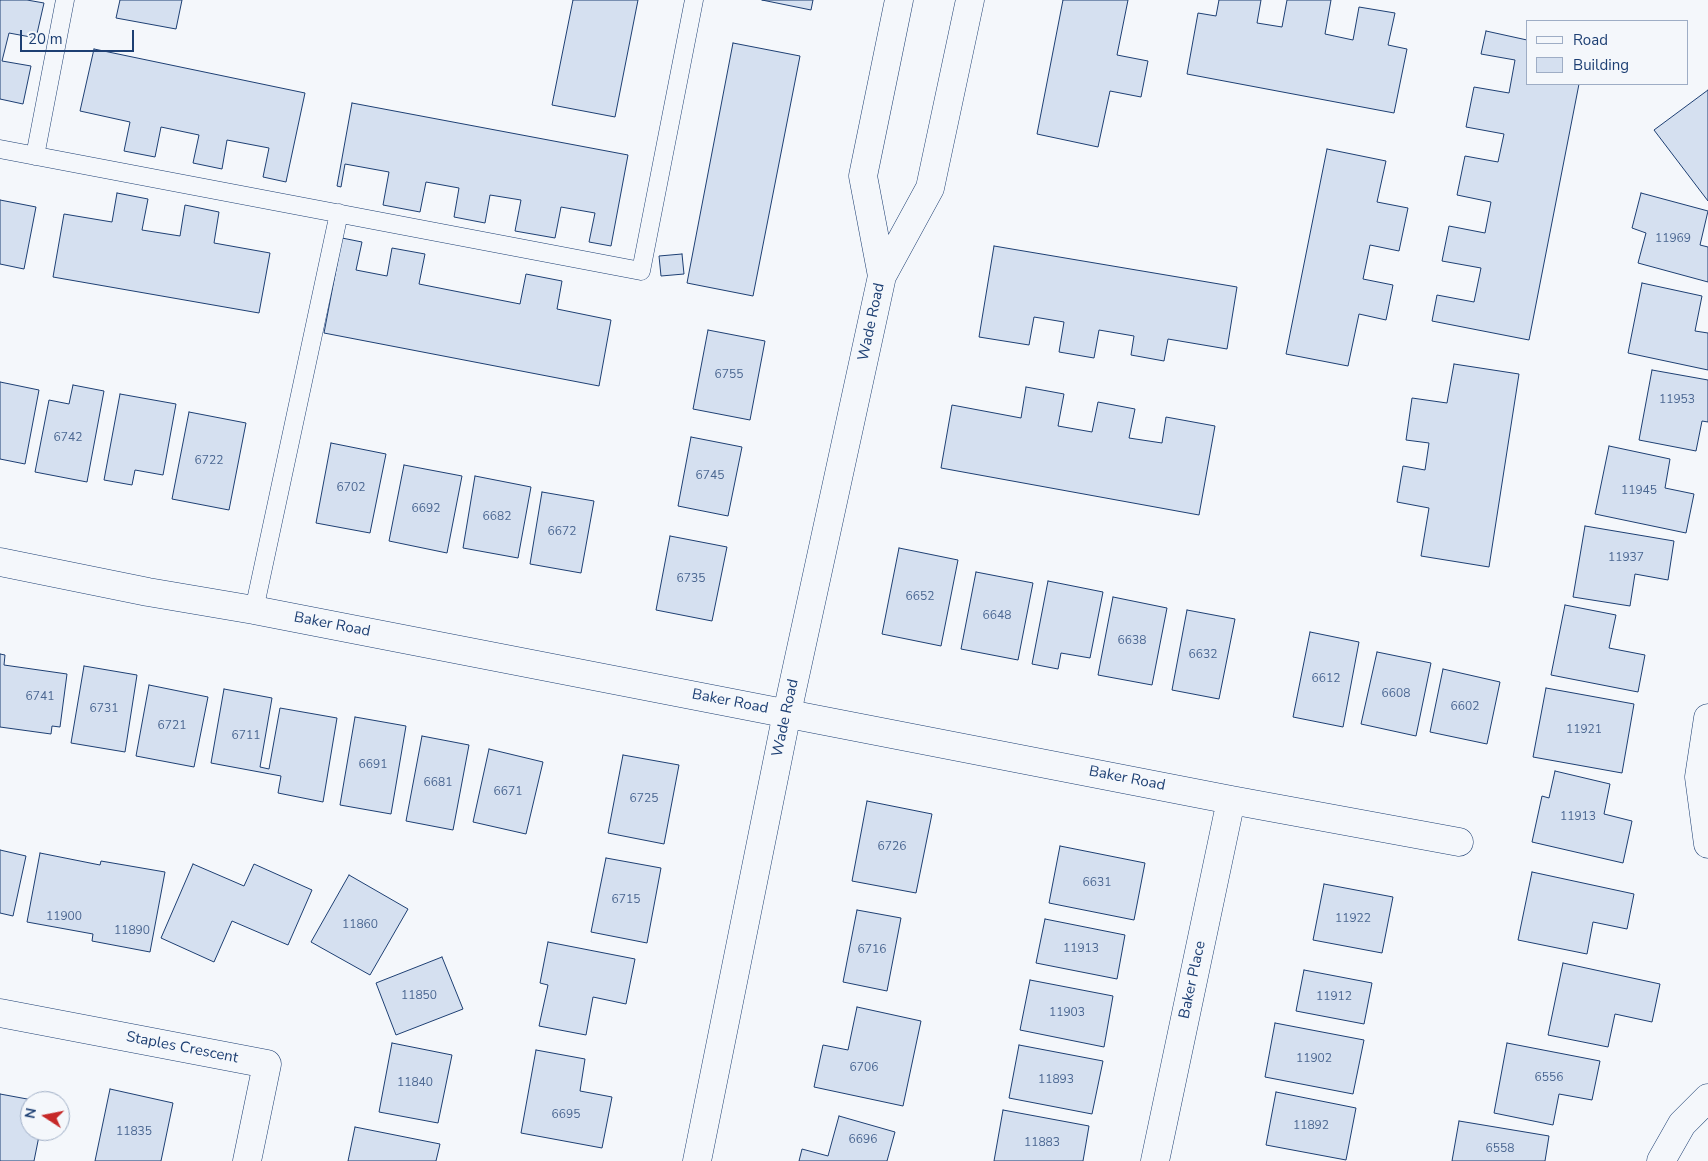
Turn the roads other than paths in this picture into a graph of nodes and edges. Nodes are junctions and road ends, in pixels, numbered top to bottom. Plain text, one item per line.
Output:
1 (65, 0) edge
2 (694, 0) edge
3 (898, 0) edge
4 (970, 0) edge
5 (0, 149) edge
6 (35, 156) junction
7 (339, 213) junction
8 (882, 276) junction
9 (0, 562) edge
10 (254, 610) junction
11 (787, 713) junction
12 (1708, 718) edge
13 (1231, 800) junction
14 (1460, 842) dead end
15 (1708, 844) edge
16 (0, 1013) edge
17 (1708, 1098) edge
18 (247, 1161) edge
19 (697, 1161) edge
20 (1155, 1161) edge
21 (1661, 1161) edge

1 - 6 lane
2 - 7 lane
3 - 8 street, Wade Road
4 - 8 street, Wade Road
5 - 6 lane
6 - 7 lane
7 - 10 lane
8 - 11 street, Wade Road
9 - 10 street, Baker Road
10 - 11 street, Baker Road
11 - 13 street, Baker Road
11 - 19 street, Wade Road
12 - 15 street
13 - 14 street, Baker Road
13 - 20 street, Baker Place
16 - 18 street, Staples Crescent
17 - 21 street

